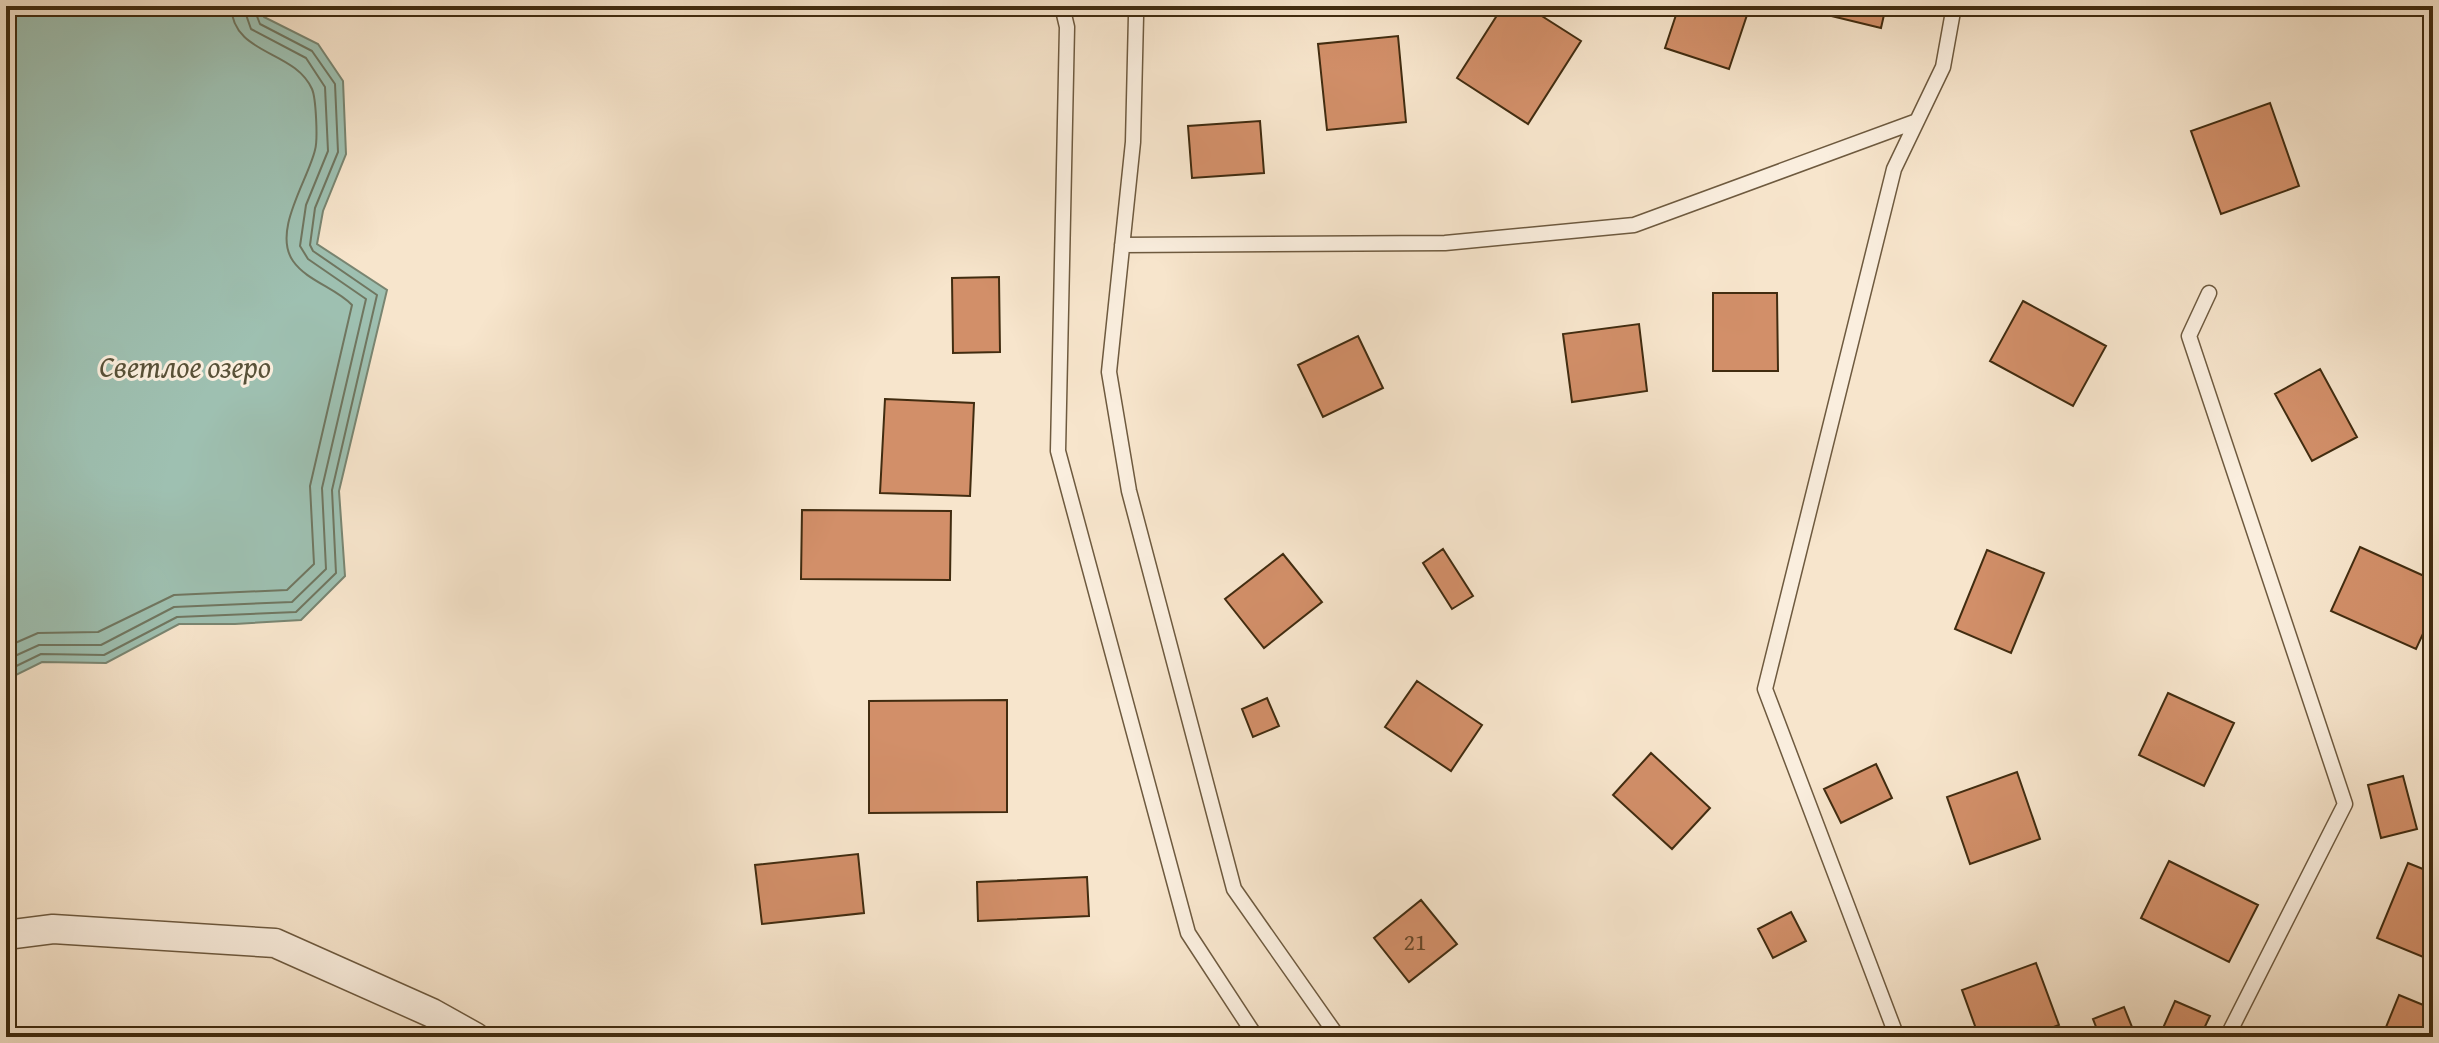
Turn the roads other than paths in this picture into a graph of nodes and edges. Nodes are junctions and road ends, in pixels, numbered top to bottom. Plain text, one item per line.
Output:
1 (1062, 6) edge
2 (1134, 6) edge
3 (1954, 6) edge
4 (1917, 121) junction
5 (1122, 245) junction
6 (2209, 293) dead end
7 (6, 935) edge
8 (475, 1037) edge
9 (1256, 1037) edge
10 (1338, 1037) edge
11 (1897, 1037) edge
12 (2227, 1037) edge

1 - 9 lane
2 - 5 lane
3 - 4 lane
4 - 5 lane
4 - 11 lane
5 - 10 lane
6 - 12 lane
7 - 8 street

